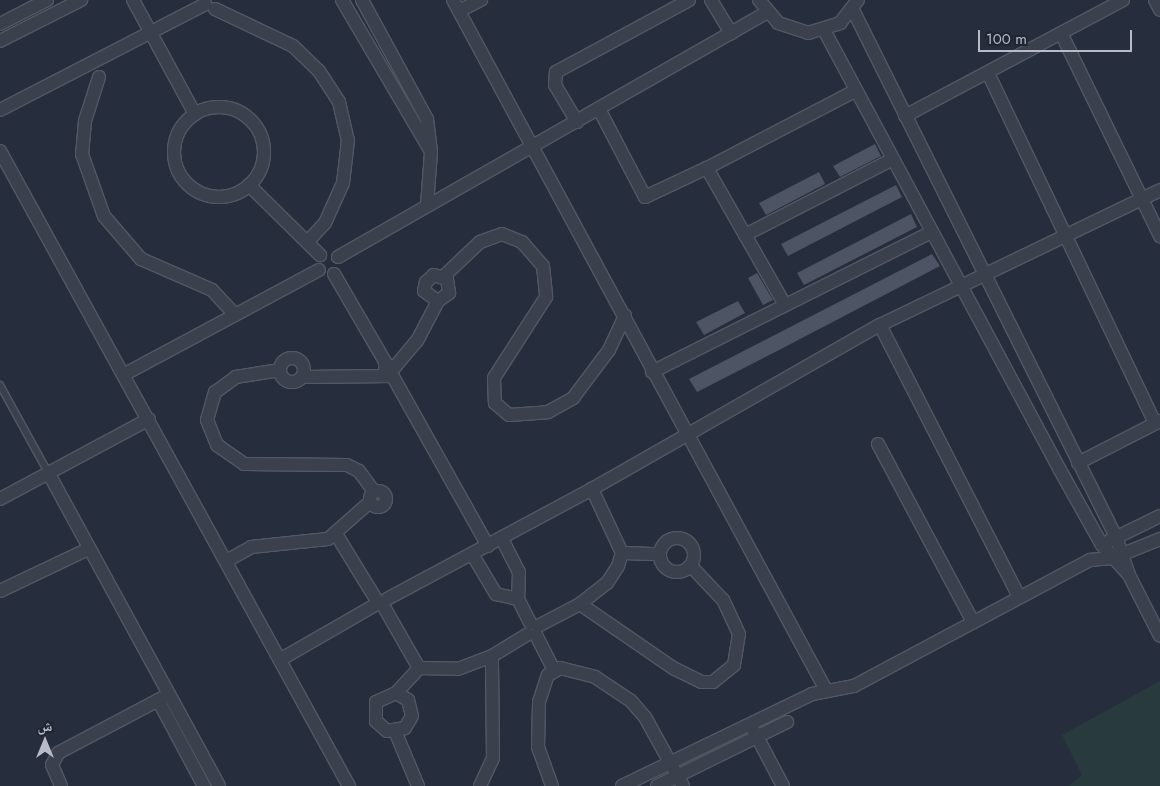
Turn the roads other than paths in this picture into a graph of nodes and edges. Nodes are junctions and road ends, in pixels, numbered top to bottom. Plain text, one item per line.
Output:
1 (47, 0) edge
2 (81, 0) edge
3 (133, 0) edge
4 (342, 0) edge
5 (362, 0) edge
6 (481, 0) edge
7 (689, 0) edge
8 (711, 0) edge
9 (759, 0) edge
10 (1123, 0) edge
11 (1155, 0) edge
12 (211, 3) edge
13 (855, 5) edge
14 (456, 6) edge
15 (1160, 10) edge
16 (766, 13) junction
17 (0, 24) edge
18 (824, 30) junction
19 (731, 33) junction
20 (151, 34) junction
21 (381, 36) junction
22 (1062, 36) junction
23 (0, 41) edge
24 (368, 44) junction
25 (389, 51) junction
26 (376, 59) junction
27 (988, 72) junction
28 (99, 77) dead end
29 (854, 90) junction
30 (599, 109) junction
31 (0, 110) edge
32 (195, 114) junction
33 (905, 116) junction
34 (576, 122) junction
35 (531, 148) junction
36 (0, 152) edge
37 (430, 152) junction
38 (891, 160) junction
39 (707, 168) junction
40 (249, 185) junction
41 (1160, 190) edge
42 (1142, 199) junction
43 (427, 205) junction
44 (930, 233) junction
45 (1068, 234) junction
46 (745, 235) junction
47 (1160, 236) edge
48 (307, 242) junction
49 (320, 255) junction
50 (338, 257) junction
51 (319, 270) junction
52 (985, 273) junction
53 (334, 274) junction
54 (443, 277) junction
55 (958, 285) junction
56 (438, 301) junction
57 (785, 305) junction
58 (234, 314) junction
59 (624, 316) junction
60 (880, 325) junction
61 (280, 370) junction
62 (389, 370) junction
63 (652, 372) junction
64 (125, 374) junction
65 (302, 377) junction
66 (0, 385) edge
67 (149, 419) junction
68 (1158, 422) edge
69 (688, 432) junction
70 (878, 444) dead end
71 (1078, 463) junction
72 (49, 474) junction
73 (592, 489) junction
74 (0, 499) edge
75 (1160, 516) edge
76 (336, 534) junction
77 (1116, 537) junction
78 (1160, 538) edge
79 (502, 539) junction
80 (1102, 544) junction
81 (488, 546) junction
82 (88, 549) junction
83 (622, 553) junction
84 (472, 554) junction
85 (660, 554) junction
86 (1118, 555) junction
87 (228, 560) junction
88 (1090, 560) junction
89 (691, 566) junction
90 (0, 592) edge
91 (1019, 597) junction
92 (518, 599) junction
93 (381, 603) junction
94 (580, 604) junction
95 (973, 622) junction
96 (533, 629) junction
97 (1160, 636) edge
98 (492, 656) junction
99 (282, 658) junction
100 (474, 663) junction
101 (419, 668) junction
102 (553, 669) junction
103 (490, 686) junction
104 (826, 690) junction
105 (396, 693) junction
106 (163, 698) junction
107 (749, 722) junction
108 (787, 722) dead end
109 (395, 731) junction
110 (758, 737) junction
111 (670, 762) junction
112 (680, 781) edge
113 (56, 784) edge
114 (204, 786) edge
115 (219, 786) edge
116 (349, 786) edge
117 (418, 786) edge
118 (480, 786) edge
119 (552, 786) edge
120 (622, 786) edge
121 (657, 786) edge
122 (783, 786) edge

1 - 17 street
2 - 23 street
3 - 20 street
4 - 24 street
5 - 21 street
6 - 14 street
7 - 34 street
8 - 19 street
9 - 16 street
10 - 22 street
11 - 15 street
12 - 20 street
12 - 48 street
13 - 18 street
13 - 33 street
14 - 35 street
16 - 18 street
16 - 19 street
18 - 29 street
19 - 30 street
20 - 31 street
20 - 32 street
21 - 24 street
21 - 25 street
22 - 27 street
22 - 42 street
24 - 26 street
25 - 26 street
25 - 37 street
26 - 37 street
27 - 33 street
27 - 45 street
28 - 58 street
29 - 38 street
29 - 39 street
30 - 34 street
30 - 39 street
32 - 40 street
32 - 40 street
33 - 52 street
34 - 35 street
35 - 43 street
35 - 59 street
36 - 64 street
37 - 43 street
38 - 44 street
38 - 46 street
39 - 46 street
40 - 48 street
41 - 42 street
42 - 45 street
42 - 47 street
43 - 50 street
44 - 55 street
44 - 57 street
45 - 52 street
45 - 68 street
46 - 57 street
48 - 49 street
49 - 50 street
49 - 51 street
50 - 53 street
51 - 53 street
51 - 58 street
52 - 55 street
52 - 71 street
53 - 62 street
54 - 56 street
54 - 56 street
54 - 59 street
55 - 60 street
55 - 80 street
56 - 62 street
57 - 63 street
58 - 64 street
59 - 63 street
60 - 69 street
60 - 91 street
61 - 65 street
61 - 65 street
61 - 76 street
62 - 65 street
62 - 81 street
63 - 69 street
64 - 67 street
66 - 72 lane
67 - 72 street
67 - 87 street
68 - 71 street
69 - 73 street
69 - 104 street
70 - 95 street
71 - 77 street
72 - 74 street
72 - 82 street
73 - 79 street
73 - 83 street
75 - 77 street
76 - 87 street
76 - 93 street
77 - 80 street
77 - 86 street
78 - 86 street
79 - 81 street
79 - 92 street
80 - 86 street
80 - 88 street
81 - 84 street
82 - 90 street
82 - 106 street
83 - 85 street
83 - 94 street
84 - 92 street
84 - 93 street
85 - 89 street
85 - 89 street
86 - 88 street
86 - 97 street
87 - 99 street
88 - 91 street
89 - 94 street
91 - 95 street
92 - 96 street
93 - 99 street
93 - 101 street
94 - 96 street
95 - 104 street
96 - 98 street
96 - 102 street
98 - 100 street
98 - 103 street
99 - 116 street
100 - 101 street
100 - 103 street
101 - 105 street
102 - 111 street
102 - 119 street
103 - 118 street
104 - 107 street
105 - 109 street
105 - 109 street
106 - 113 street
106 - 114 street
106 - 115 street
107 - 110 street
107 - 111 street
108 - 110 street
109 - 117 street
110 - 112 street
110 - 122 street
111 - 112 street
111 - 120 street
112 - 121 street

